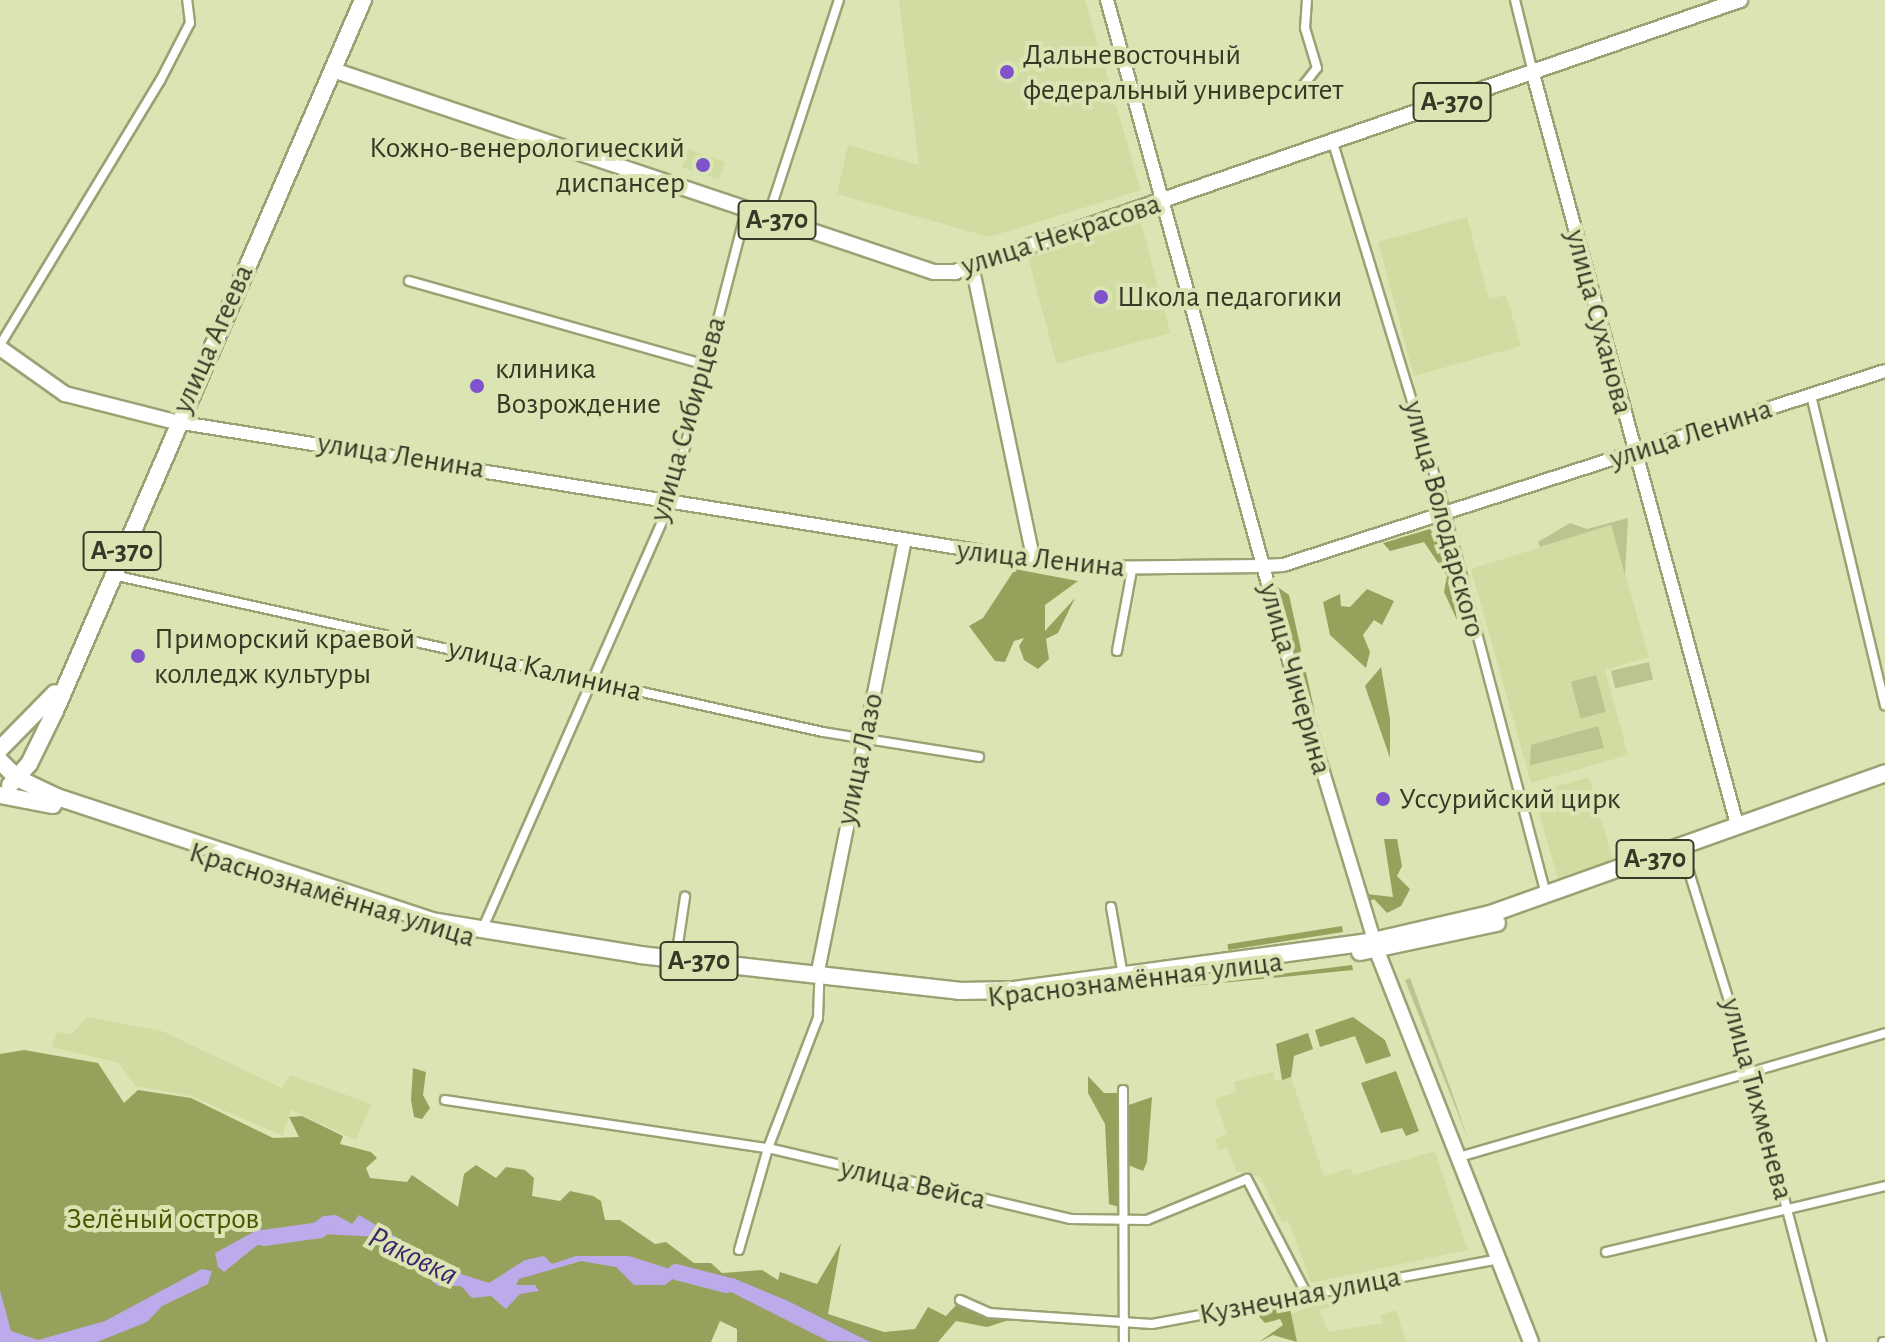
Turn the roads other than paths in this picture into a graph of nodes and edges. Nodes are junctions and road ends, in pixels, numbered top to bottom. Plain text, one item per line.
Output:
1 (187, 0) edge
2 (363, 0) edge
3 (839, 0) edge
4 (1107, 0) edge
5 (1307, 0) edge
6 (1515, 0) edge
7 (1740, 0) edge
8 (1718, 4) edge
9 (333, 70) junction
10 (1533, 74) junction
11 (1302, 87) dead end
12 (1333, 143) junction
13 (1163, 202) junction
14 (746, 210) junction
15 (768, 217) junction
16 (973, 270) junction
17 (409, 281) dead end
18 (0, 347) edge
19 (706, 365) junction
20 (1885, 371) edge
21 (1811, 395) junction
22 (176, 422) junction
23 (1634, 453) junction
24 (671, 501) junction
25 (1445, 514) junction
26 (904, 543) junction
27 (1034, 561) junction
28 (1263, 566) junction
29 (1132, 570) junction
30 (112, 575) junction
31 (1117, 651) dead end
32 (66, 679) junction
33 (590, 680) junction
34 (1885, 705) edge
35 (864, 738) junction
36 (0, 749) edge
37 (979, 757) dead end
38 (0, 761) edge
39 (1885, 773) edge
40 (17, 778) junction
41 (1885, 783) edge
42 (0, 795) edge
43 (1738, 828) junction
44 (1685, 859) junction
45 (685, 897) dead end
46 (1549, 902) junction
47 (1111, 907) dead end
48 (480, 936) junction
49 (1376, 946) junction
50 (676, 958) junction
51 (714, 968) junction
52 (1123, 976) junction
53 (818, 981) junction
54 (941, 994) junction
55 (1885, 1033) edge
56 (1752, 1076) junction
57 (1123, 1090) dead end
58 (445, 1100) dead end
59 (768, 1148) junction
60 (1459, 1157) junction
61 (1885, 1186) edge
62 (1788, 1211) junction
63 (1123, 1223) junction
64 (739, 1250) dead end
65 (1606, 1252) dead end
66 (1498, 1259) junction
67 (1306, 1293) junction
68 (960, 1300) dead end
69 (1124, 1324) junction
70 (1124, 1342) edge
71 (1531, 1342) edge
72 (1822, 1342) edge

1 - 18 street
2 - 9 highway, улица Агеева
3 - 15 street
4 - 13 main road, улица Чичерина
5 - 11 street
6 - 10 street, улица Суханова
7 - 8 main road, улица Некрасова / А-370
8 - 10 main road, улица Некрасова / А-370
9 - 14 main road, улица Некрасова / А-370
9 - 22 highway, улица Агеева / А-370
10 - 12 main road, улица Некрасова / А-370
10 - 23 main road, улица Суханова
12 - 13 main road, улица Некрасова / А-370
12 - 25 street, улица Володарского
13 - 16 main road, улица Некрасова / А-370
13 - 28 main road, улица Чичерина
14 - 15 main road, улица Некрасова / А-370
14 - 19 street, улица Сибирцева
15 - 16 main road, улица Некрасова / А-370
16 - 27 main road
17 - 19 street
18 - 22 main road
19 - 24 street, улица Сибирцева
20 - 21 main road, улица Ленина
21 - 23 main road, улица Ленина
21 - 34 street
22 - 24 main road, улица Ленина
22 - 30 highway, улица Агеева / А-370
23 - 25 main road, улица Ленина
23 - 43 main road, улица Суханова
24 - 26 main road, улица Ленина
24 - 33 street, улица Сибирцева
25 - 28 main road, улица Ленина
25 - 46 street, улица Володарского
26 - 27 main road, улица Ленина
26 - 35 main road, улица Лазо
27 - 29 main road, улица Ленина
28 - 29 main road, улица Ленина
28 - 49 main road, улица Чичерина
29 - 31 street
30 - 32 highway, улица Агеева / А-370
30 - 33 street, улица Калинина
32 - 36 highway, улица Агеева / А-370
32 - 40 highway, улица Агеева / А-370
33 - 35 street, улица Калинина
33 - 48 street, улица Сибирцева
35 - 37 street, улица Калинина
35 - 53 main road, улица Лазо
38 - 40 highway, А-370
39 - 43 highway, Краснознамённая улица / А-370
40 - 42 highway, А-370
40 - 48 highway, Краснознамённая улица / А-370
41 - 44 highway, Краснознамённая улица / А-370
42 - 48 highway, Краснознамённая улица / А-370
43 - 46 highway, Краснознамённая улица / А-370
44 - 46 highway, Краснознамённая улица / А-370
44 - 56 street, улица Тихменева
45 - 50 street
46 - 49 highway, Краснознамённая улица / А-370
47 - 52 street
48 - 50 highway, Краснознамённая улица / А-370
48 - 51 highway, Краснознамённая улица / А-370
49 - 52 highway, Краснознамённая улица / А-370
49 - 54 highway, Краснознамённая улица / А-370
49 - 60 main road, улица Чичерина
50 - 51 highway, Краснознамённая улица / А-370
51 - 53 highway, Краснознамённая улица / А-370
52 - 54 highway, Краснознамённая улица / А-370
53 - 54 highway, Краснознамённая улица / А-370
53 - 59 street, улица Лазо
55 - 56 street
56 - 60 street
56 - 62 street, улица Тихменева
57 - 63 street
58 - 59 street, улица Вейса
59 - 63 street, улица Вейса
59 - 64 street, улица Лазо
60 - 66 main road, улица Чичерина
61 - 62 street
62 - 65 street
62 - 72 street, улица Тихменева
63 - 67 street, улица Вейса
63 - 69 street
66 - 67 street, Кузнечная улица
66 - 71 main road, улица Чичерина
67 - 69 street, Кузнечная улица
68 - 69 street, Кузнечная улица
69 - 70 street

